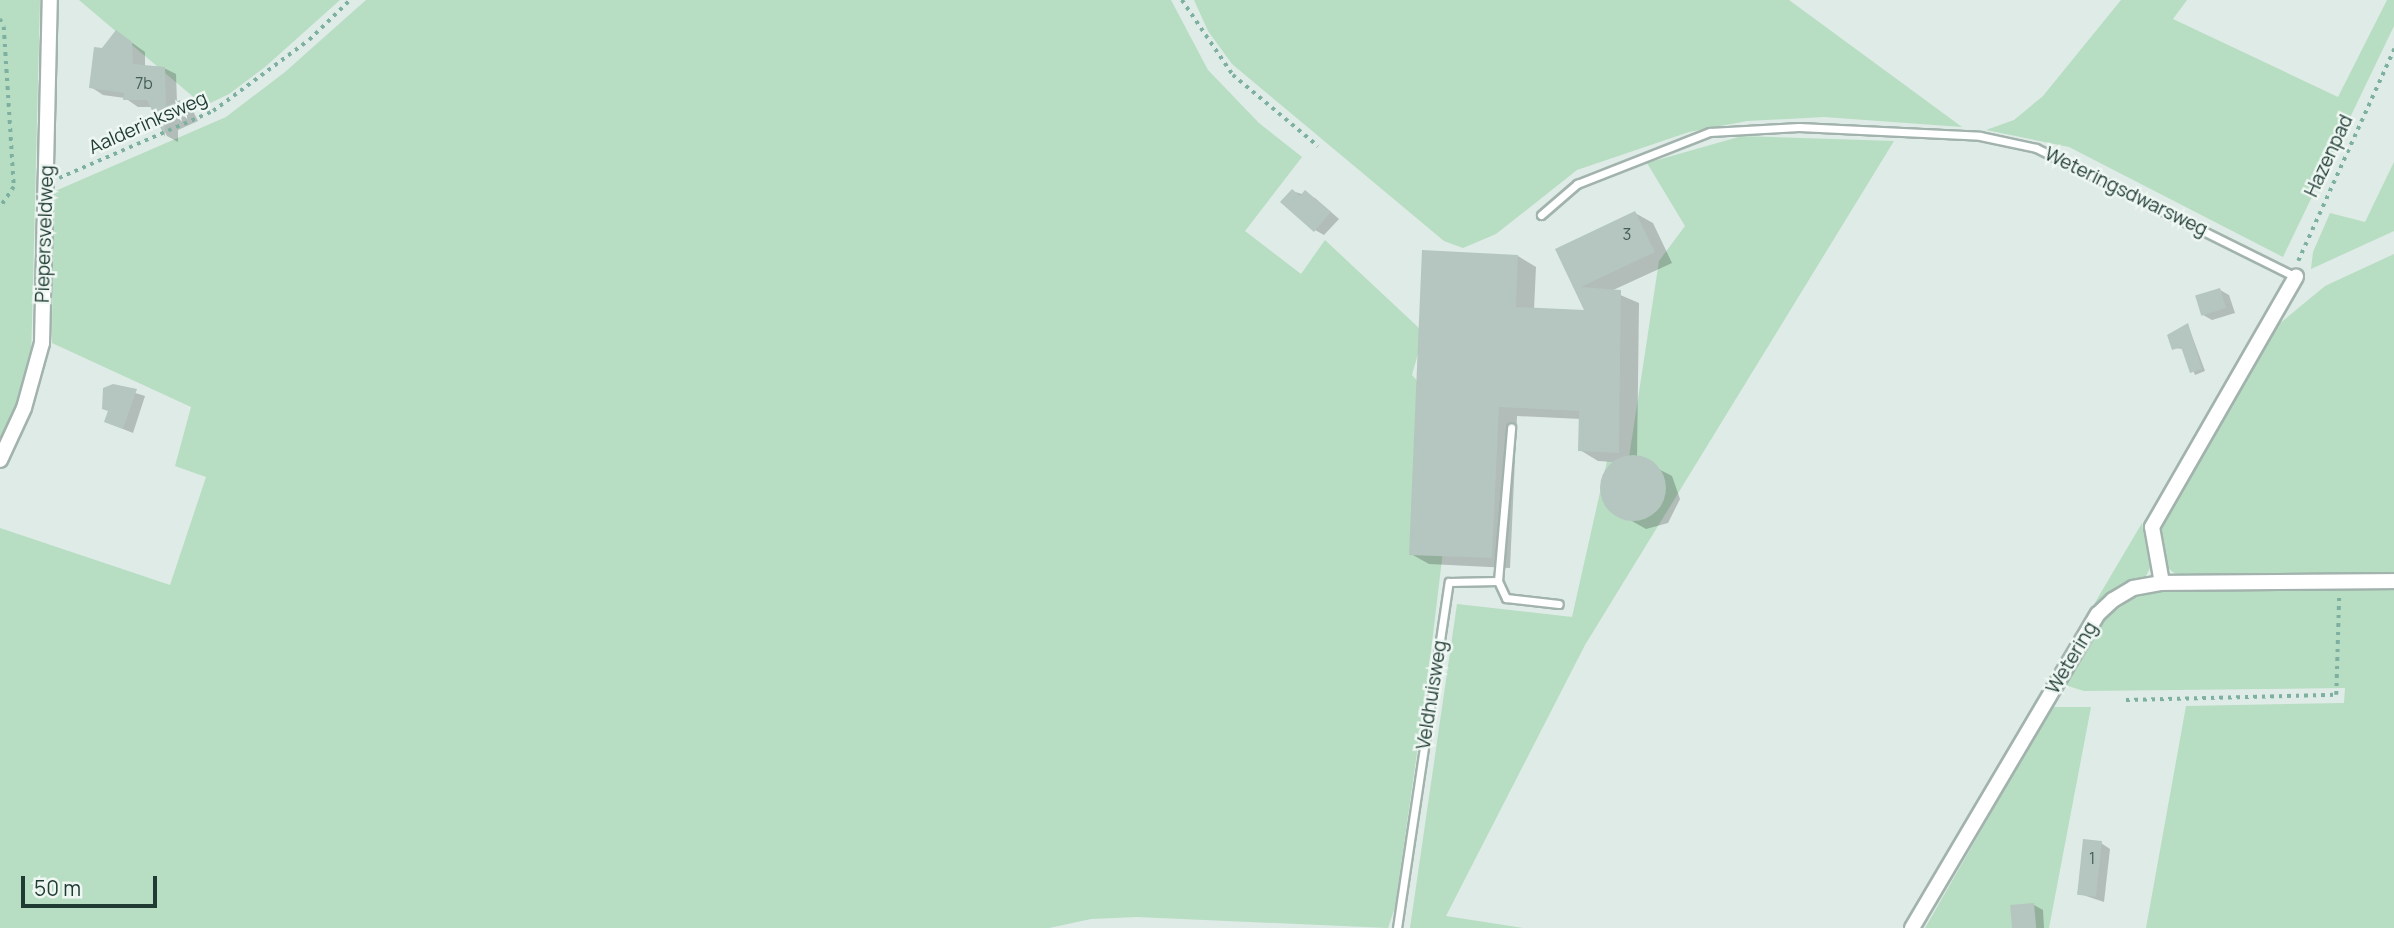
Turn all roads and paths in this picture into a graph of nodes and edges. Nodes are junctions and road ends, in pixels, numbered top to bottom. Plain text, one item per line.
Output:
1 (50, 0) edge
2 (350, 0) edge
3 (1182, 0) edge
4 (0, 19) edge
5 (2394, 49) edge
6 (1318, 146) dead end
7 (48, 182) junction
8 (0, 208) edge
9 (1541, 215) dead end
10 (2296, 277) junction
11 (1511, 428) dead end
12 (0, 460) edge
13 (1498, 581) junction
14 (2339, 581) junction
15 (2394, 581) edge
16 (2162, 583) junction
17 (1559, 604) dead end
18 (2126, 700) dead end
19 (1397, 928) edge
20 (1912, 928) edge

1 - 7 street, Piepersveldweg
2 - 7 path, Aalderinksweg
3 - 6 path
4 - 8 path
5 - 10 path, Hazenpad
7 - 12 street, Piepersveldweg
9 - 10 lane, Weteringsdwarsweg
10 - 16 street
11 - 13 lane
13 - 17 lane
13 - 19 lane, Veldhuisweg
14 - 15 street, Wetering
14 - 16 street, Wetering
14 - 18 path
16 - 20 street, Wetering

